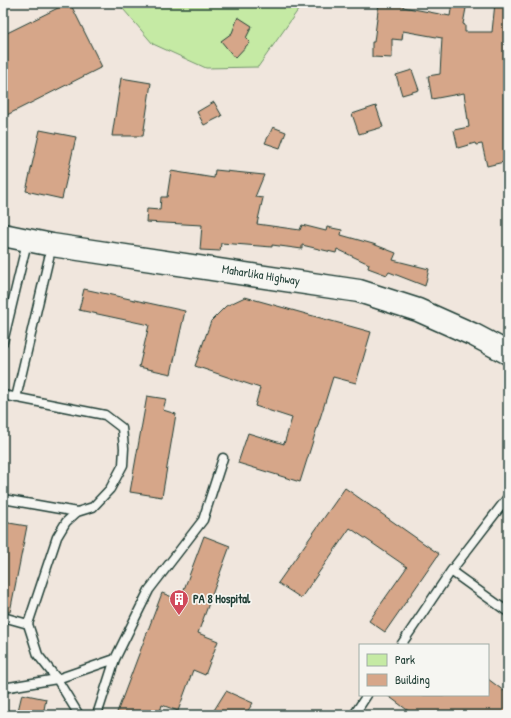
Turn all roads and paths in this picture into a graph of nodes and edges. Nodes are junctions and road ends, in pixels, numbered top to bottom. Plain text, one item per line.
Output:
1 (3, 235) edge
2 (27, 241) junction
3 (52, 245) junction
4 (3, 342) edge
5 (508, 353) edge
6 (3, 396) edge
7 (16, 398) junction
8 (223, 458) dead end
9 (508, 497) edge
10 (3, 499) edge
11 (77, 512) junction
12 (451, 571) junction
13 (508, 612) edge
14 (3, 617) edge
15 (28, 624) junction
16 (402, 644) edge
17 (115, 659) junction
18 (57, 679) junction
19 (3, 688) edge
20 (366, 696) edge
21 (77, 714) edge
22 (97, 715) edge
23 (354, 715) edge

1 - 2 highway, Maharlika Highway
2 - 3 highway, Maharlika Highway
2 - 4 lane
3 - 5 highway, Maharlika Highway
3 - 7 lane
6 - 7 lane
7 - 11 lane
8 - 17 lane
9 - 12 lane
10 - 11 lane
11 - 15 lane
12 - 13 lane
12 - 16 lane
14 - 15 lane
15 - 18 lane
17 - 18 lane
17 - 22 lane
18 - 19 lane
18 - 21 lane
20 - 23 lane

